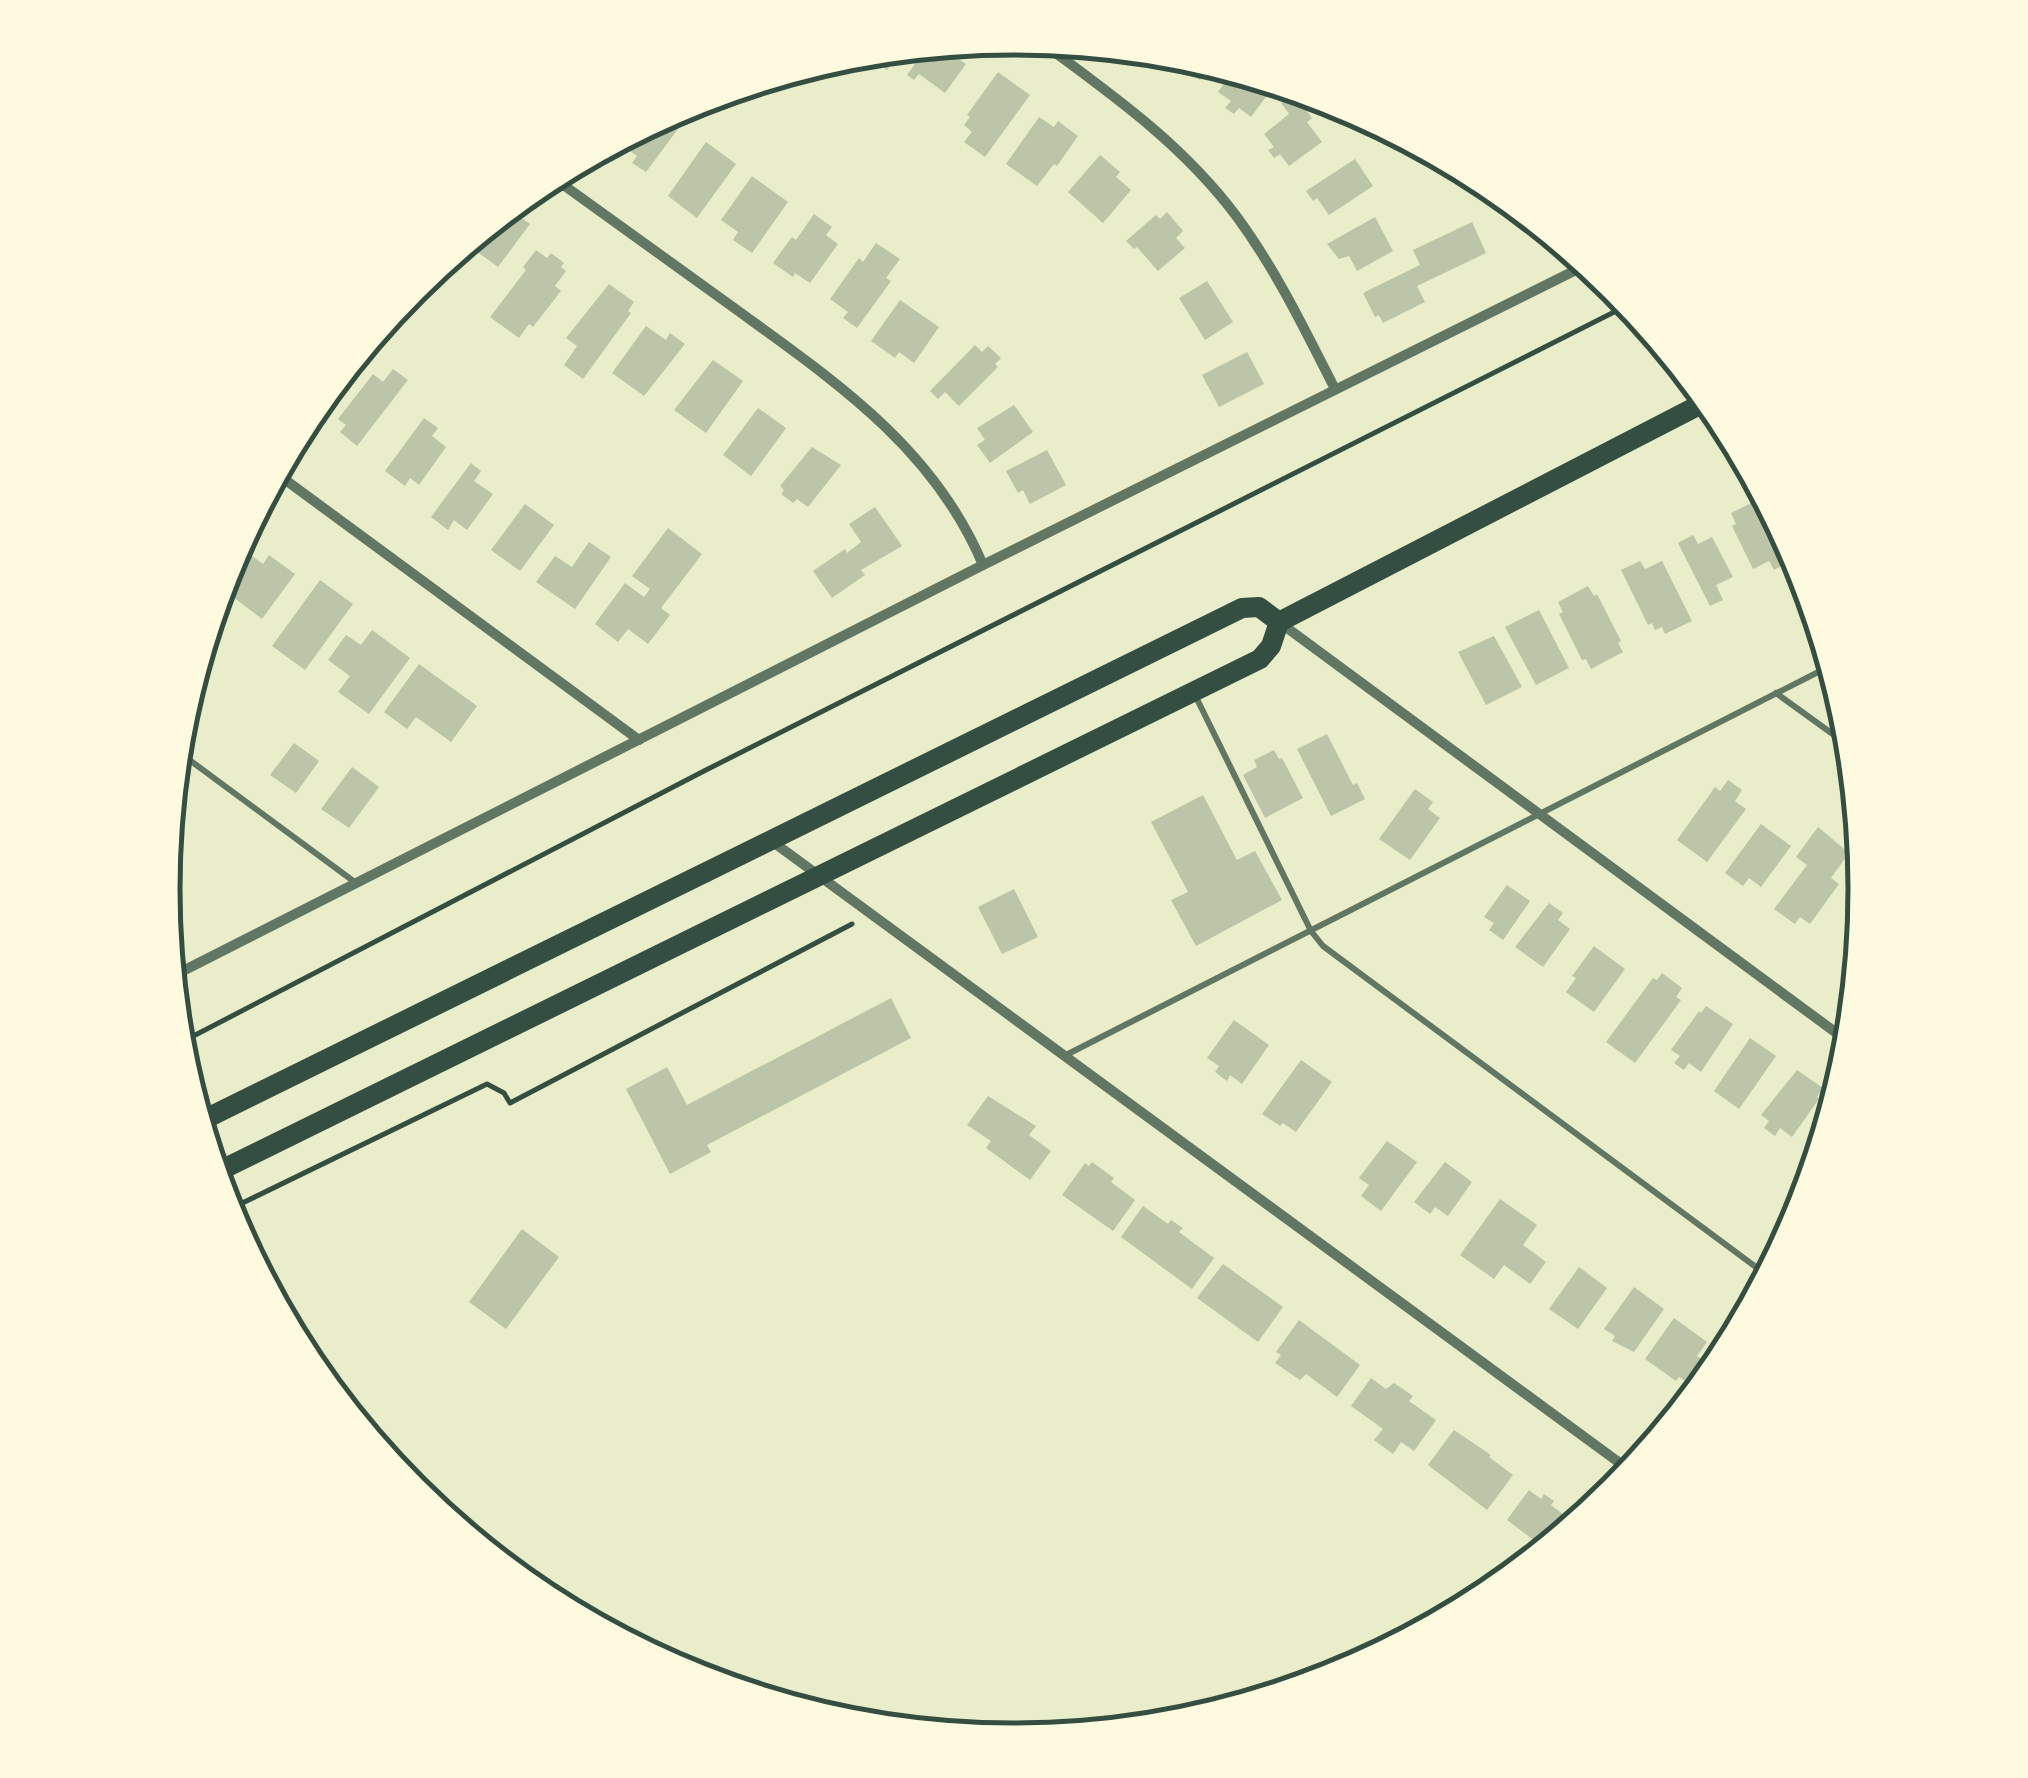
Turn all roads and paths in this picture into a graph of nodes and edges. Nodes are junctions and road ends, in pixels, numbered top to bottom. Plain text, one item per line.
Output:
1 (1060, 57) edge
2 (566, 187) edge
3 (1574, 271) edge
4 (1615, 311) edge
5 (1336, 388) junction
6 (1694, 408) edge
7 (287, 481) edge
8 (984, 565) junction
9 (1278, 622) junction
10 (1819, 671) edge
11 (1193, 691) junction
12 (1776, 693) junction
13 (1833, 735) edge
14 (639, 740) junction
15 (190, 761) edge
16 (1538, 815) junction
17 (772, 841) junction
18 (822, 875) junction
19 (356, 883) junction
20 (871, 911) junction
21 (1310, 930) junction
22 (184, 969) edge
23 (1835, 1032) edge
24 (193, 1036) edge
25 (1066, 1056) junction
26 (211, 1116) edge
27 (227, 1166) edge
28 (241, 1204) edge
29 (1757, 1268) edge
30 (1619, 1463) edge

1 - 5 street
2 - 8 street
3 - 5 street
4 - 24 path
5 - 8 street
6 - 9 main road
7 - 14 street
8 - 14 street
9 - 11 main road
9 - 16 street
9 - 17 main road
10 - 12 lane
11 - 18 main road
11 - 21 lane
12 - 13 lane
12 - 16 lane
14 - 19 street
15 - 19 lane
16 - 21 lane
16 - 23 street
17 - 18 street
17 - 26 main road
18 - 20 street
18 - 27 main road
19 - 22 street
20 - 25 street
20 - 28 path
21 - 25 lane
21 - 29 lane
25 - 30 street

